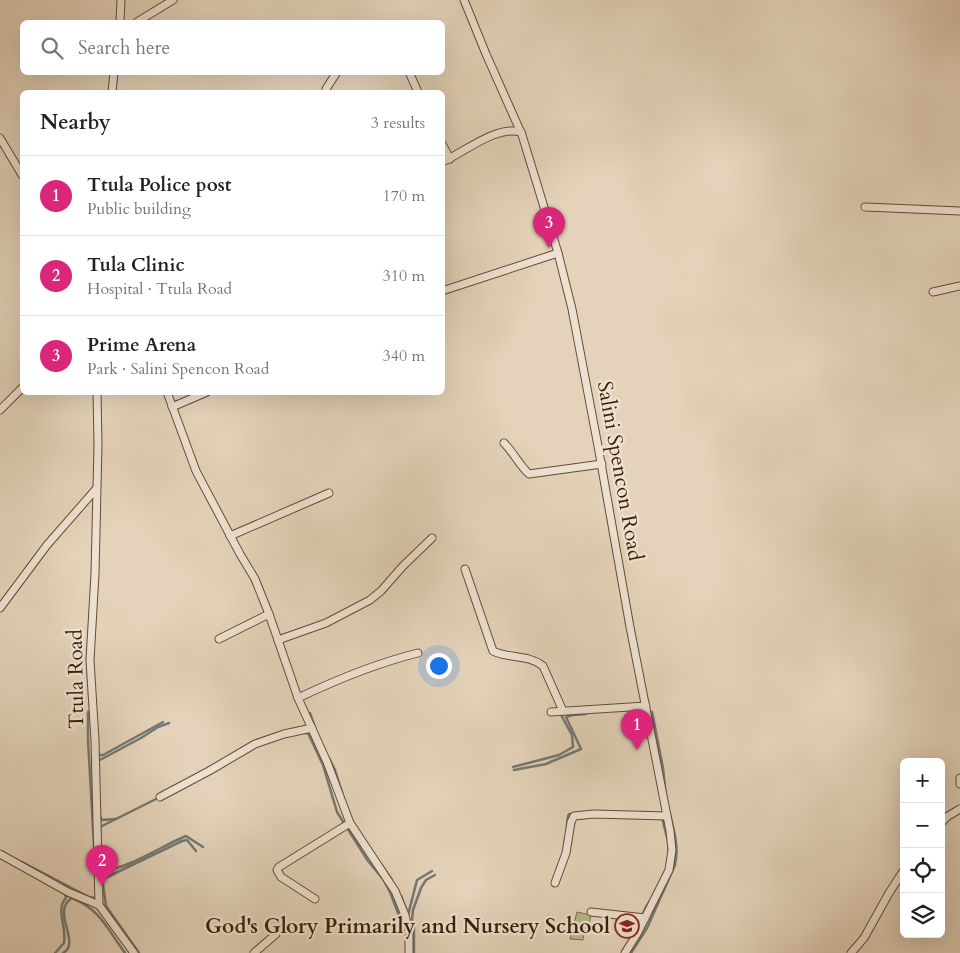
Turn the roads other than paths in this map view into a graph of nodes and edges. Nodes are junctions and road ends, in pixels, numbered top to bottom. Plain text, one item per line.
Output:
1 (121, 0) edge
2 (173, 0) edge
3 (464, 0) edge
4 (120, 20) edge
5 (140, 20) edge
6 (114, 75) edge
7 (334, 75) edge
8 (410, 75) edge
9 (112, 90) edge
10 (326, 90) edge
11 (417, 90) edge
12 (520, 132) junction
13 (0, 138) edge
14 (446, 160) edge
15 (20, 173) edge
16 (865, 207) dead end
17 (960, 211) edge
18 (558, 253) junction
19 (960, 286) edge
20 (445, 290) edge
21 (933, 292) dead end
22 (20, 390) edge
23 (97, 395) edge
24 (168, 395) edge
25 (200, 395) edge
26 (172, 407) junction
27 (0, 410) edge
28 (504, 443) dead end
29 (602, 464) junction
30 (96, 489) junction
31 (329, 493) dead end
32 (230, 536) junction
33 (432, 538) dead end
34 (465, 570) dead end
35 (0, 608) edge
36 (269, 614) junction
37 (220, 639) dead end
38 (278, 640) junction
39 (418, 653) dead end
40 (298, 698) junction
41 (646, 706) junction
42 (563, 711) junction
43 (550, 712) dead end
44 (312, 728) junction
45 (960, 778) edge
46 (960, 784) edge
47 (160, 797) dead end
48 (960, 809) edge
49 (667, 816) junction
50 (945, 819) edge
51 (350, 823) junction
52 (0, 854) edge
53 (900, 876) edge
54 (556, 883) dead end
55 (315, 899) dead end
56 (99, 905) junction
57 (591, 912) dead end
58 (645, 918) junction
59 (276, 934) dead end
60 (134, 953) edge
61 (254, 953) edge
62 (409, 953) edge
63 (625, 953) edge
64 (851, 953) edge

1 - 4 street
2 - 5 street
3 - 12 street, Salini Spencon Road
6 - 9 street
7 - 10 street
8 - 11 street
12 - 14 street
12 - 18 street, Salini Spencon Road
13 - 15 street
16 - 17 street
18 - 20 street
18 - 29 street, Salini Spencon Road
19 - 21 street
22 - 27 street
23 - 30 street, Ttula Road
24 - 26 street
25 - 26 street
26 - 32 street
28 - 29 street
29 - 41 street, Salini Spencon Road
30 - 35 street
30 - 56 street, Ttula Road
31 - 32 street
32 - 36 street
33 - 38 street
34 - 42 street
36 - 37 street
36 - 38 street
38 - 40 street
39 - 40 street
40 - 44 street
41 - 42 street
41 - 49 street, Salini Spencon Road
42 - 43 street
44 - 47 street
44 - 51 street
45 - 46 street
48 - 50 street
49 - 54 street
49 - 58 street, Salini Spencon Road
51 - 55 street
51 - 62 street
52 - 56 street
53 - 64 street
56 - 60 street
57 - 58 street
58 - 63 street, Salini Spencon Road
59 - 61 street

